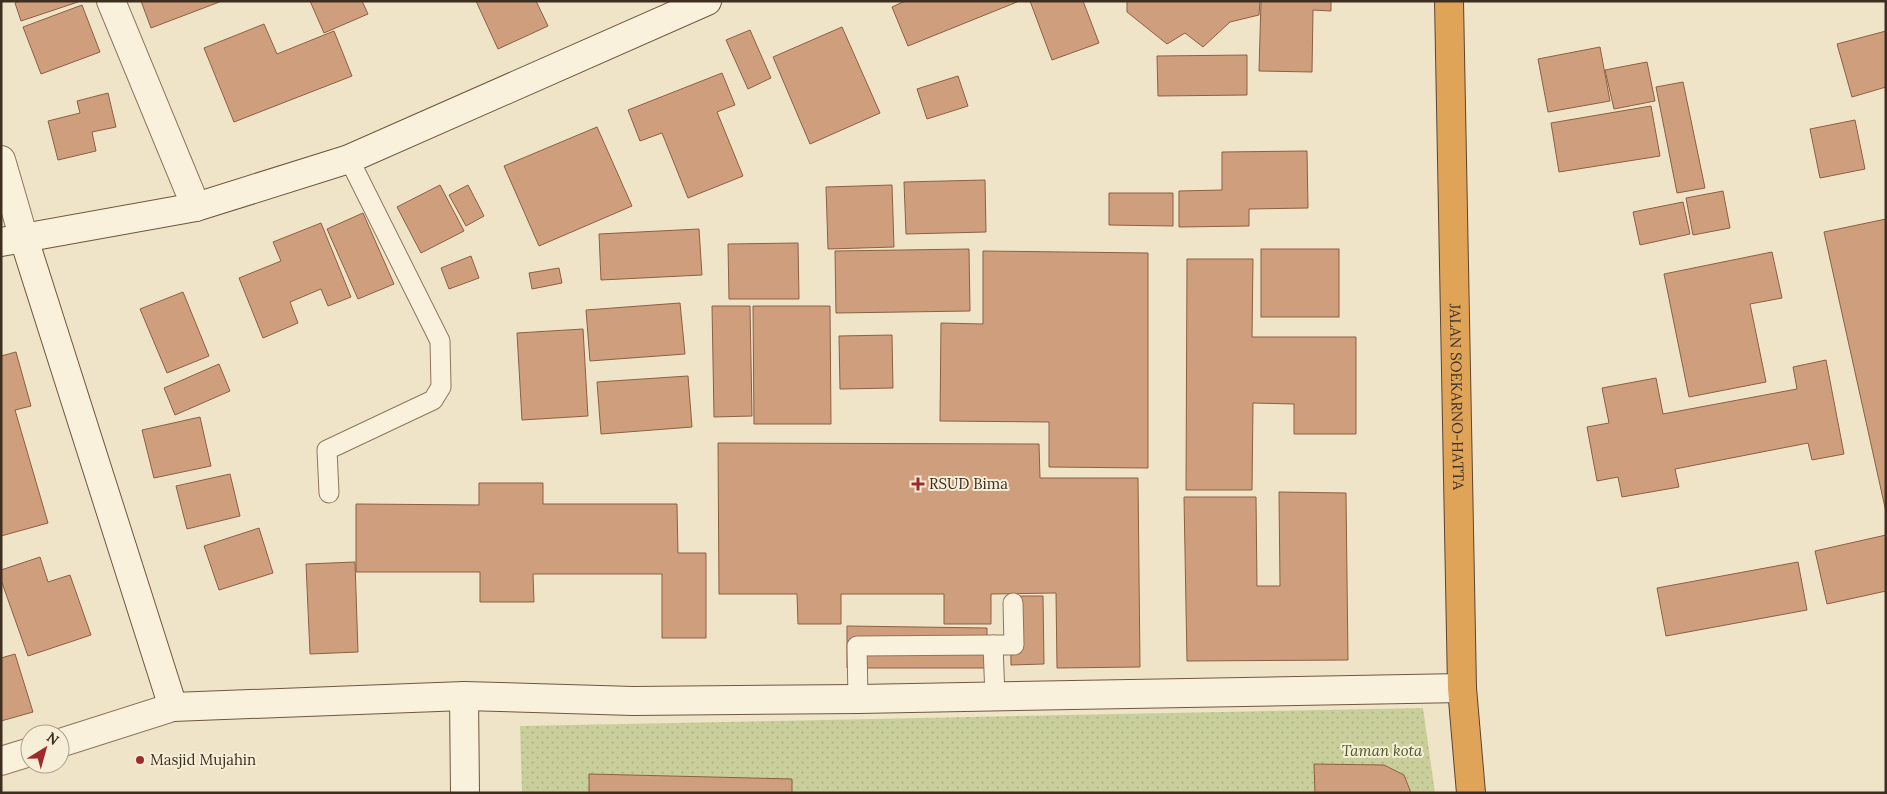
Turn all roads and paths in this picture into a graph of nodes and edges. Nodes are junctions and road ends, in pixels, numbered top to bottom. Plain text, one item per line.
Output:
1 (110, 1) edge
2 (708, 1) edge
3 (1449, 1) edge
4 (349, 159) junction
5 (1, 160) edge
6 (196, 207) junction
7 (13, 240) edge
8 (329, 494) dead end
9 (1012, 603) dead end
10 (993, 645) junction
11 (1462, 688) junction
12 (464, 696) junction
13 (994, 697) junction
14 (858, 699) junction
15 (172, 707) junction
16 (70, 739) edge
17 (20, 755) edge
18 (1, 761) edge
19 (465, 793) edge
20 (1471, 793) edge

1 - 6 street
2 - 4 street
3 - 11 highway, JALAN SOEKARNO-HATTA
4 - 6 street
4 - 8 lane
5 - 7 street
6 - 7 street
7 - 15 street
9 - 10 lane
10 - 13 lane
10 - 14 lane
11 - 13 street
11 - 20 highway, JALAN SOEKARNO-HATTA
12 - 14 street
12 - 15 street
12 - 19 street
13 - 14 street
15 - 16 street
17 - 18 street

